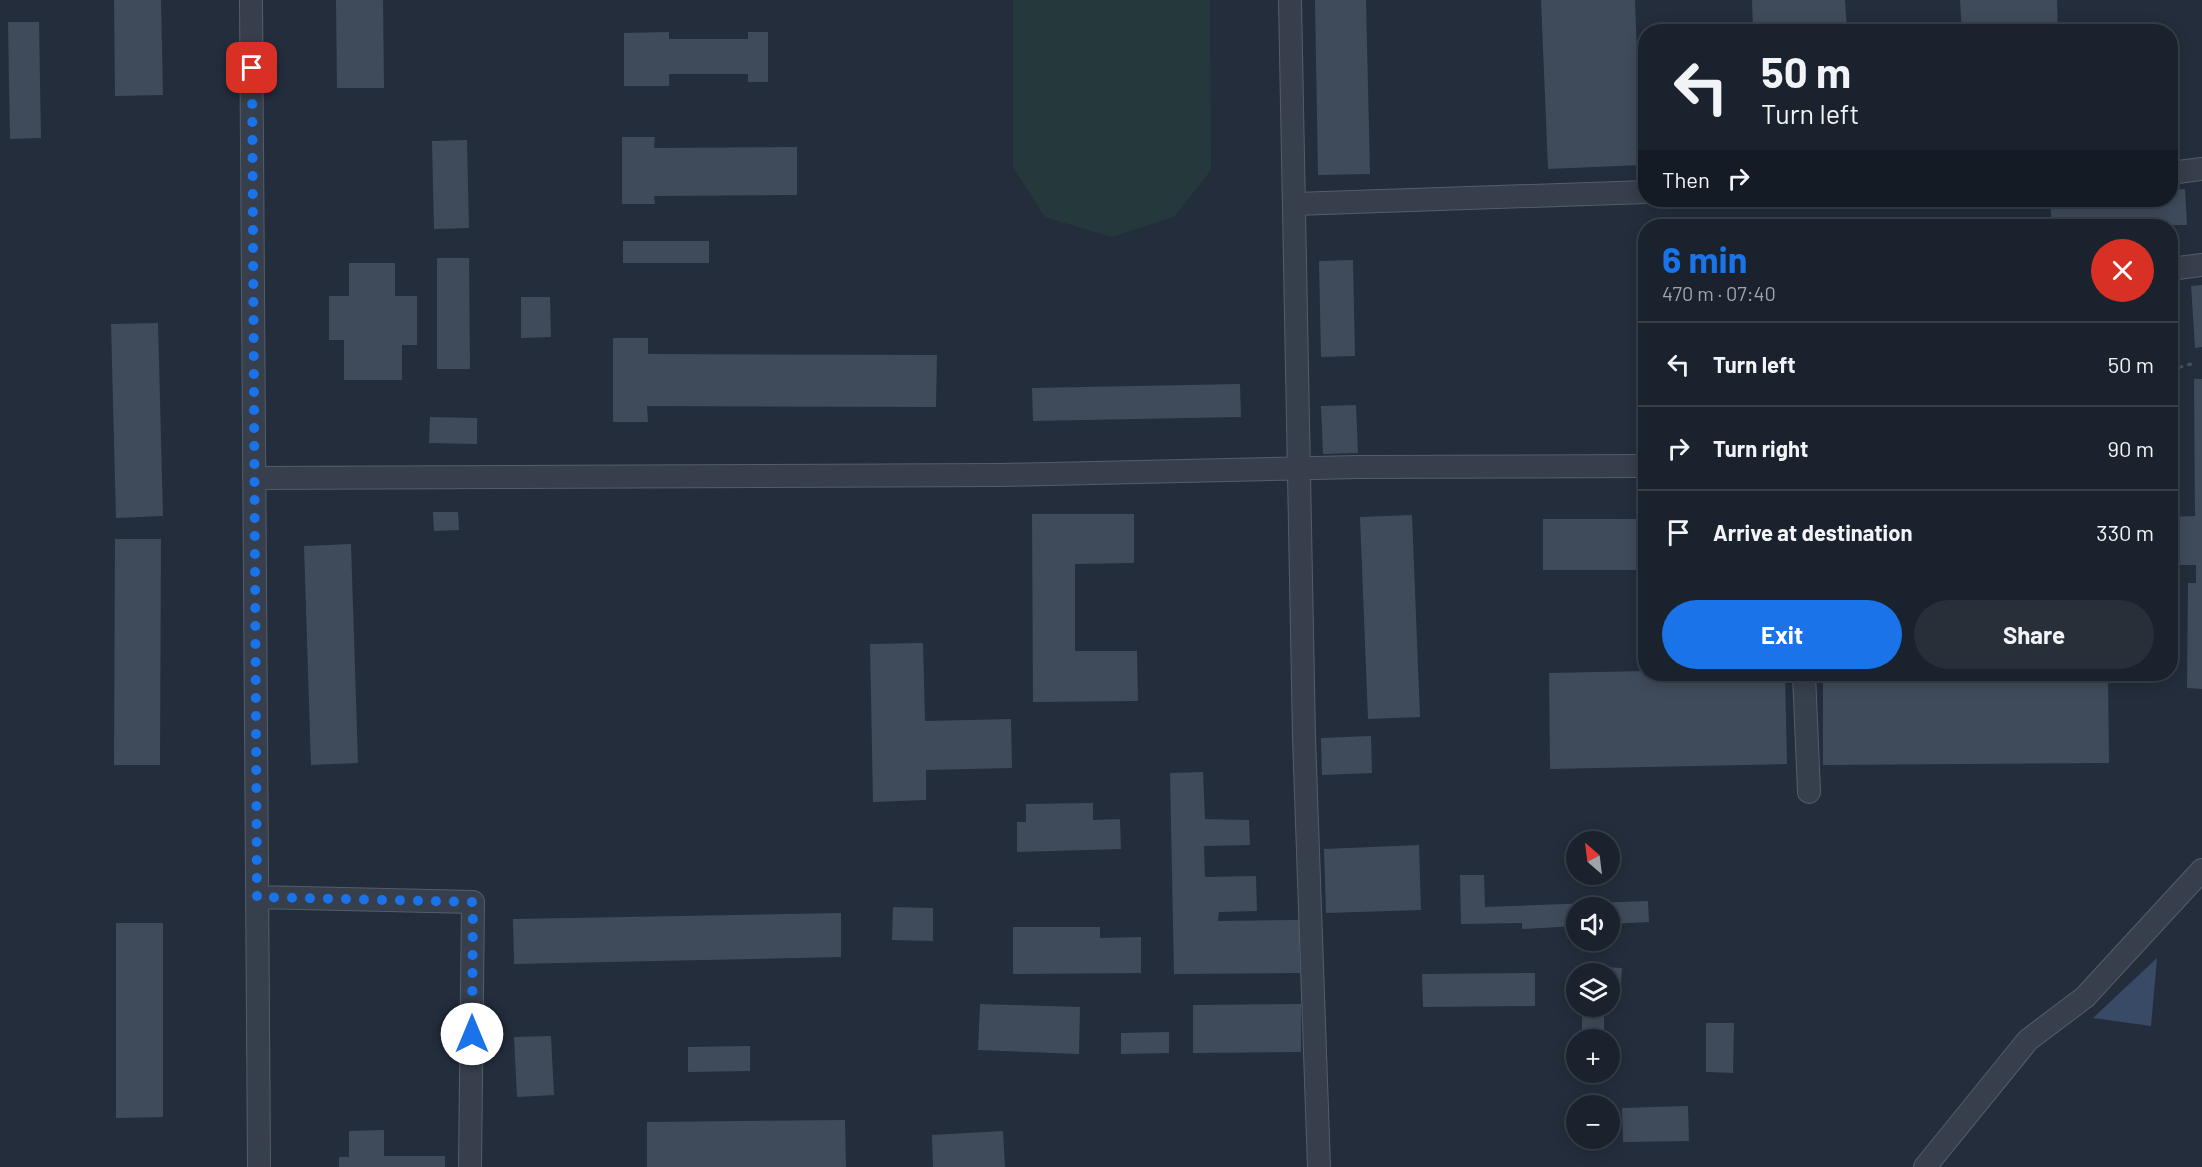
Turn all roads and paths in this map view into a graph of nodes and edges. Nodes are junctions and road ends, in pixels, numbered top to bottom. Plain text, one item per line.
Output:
1 (251, 0) edge
2 (1290, 0) edge
3 (2202, 169) edge
4 (2178, 172) edge
5 (1638, 192) edge
6 (1295, 204) junction
7 (2202, 265) edge
8 (2178, 267) edge
9 (2194, 363) dead end
10 (2178, 368) edge
11 (1638, 466) edge
12 (1299, 469) junction
13 (254, 478) junction
14 (1804, 681) edge
15 (1809, 792) dead end
16 (2202, 870) edge
17 (257, 897) junction
18 (259, 1167) edge
19 (470, 1167) edge
20 (1319, 1167) edge
21 (1925, 1167) edge

1 - 13 lane
2 - 6 lane
3 - 4 lane
5 - 6 lane
6 - 12 lane
7 - 8 lane
9 - 10 path
11 - 12 lane
12 - 13 lane
12 - 20 lane
13 - 17 lane
14 - 15 lane
16 - 21 lane
17 - 18 lane
17 - 19 lane

